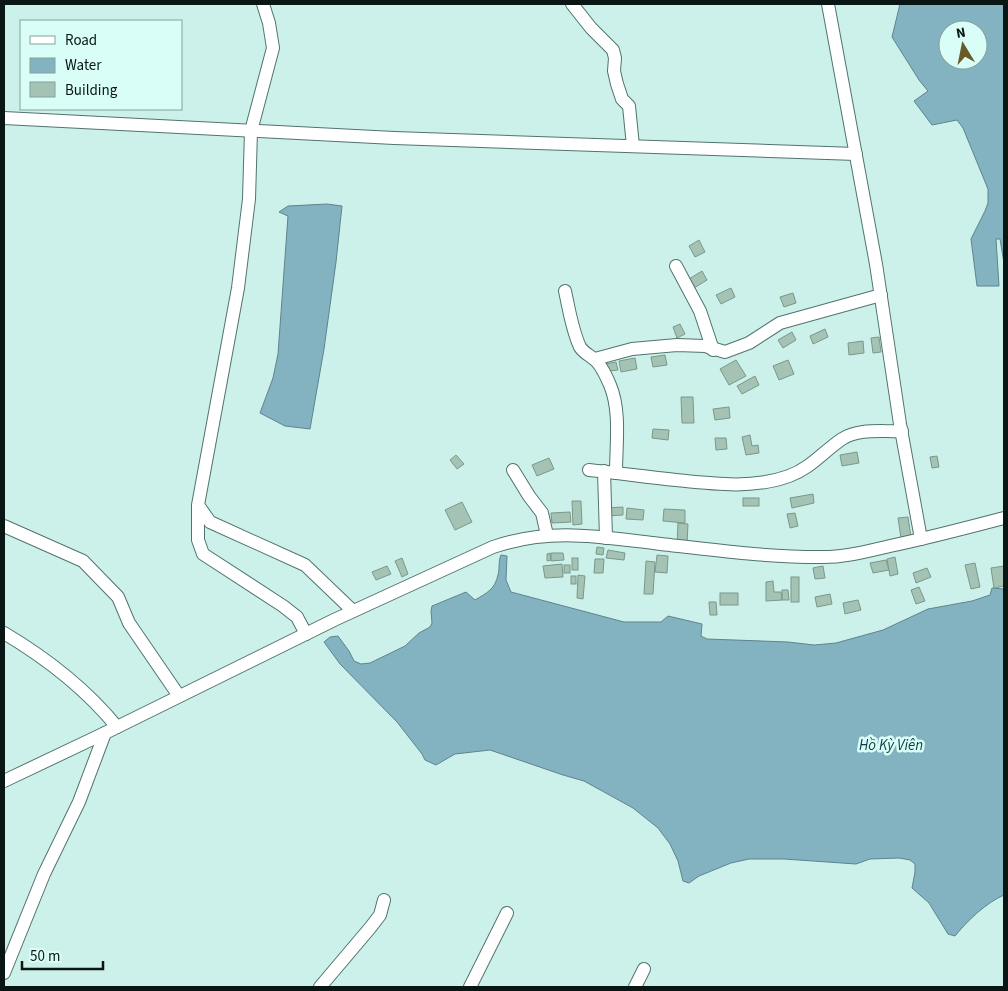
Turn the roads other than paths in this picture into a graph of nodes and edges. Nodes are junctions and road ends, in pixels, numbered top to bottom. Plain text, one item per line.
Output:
1 (263, 4) edge
2 (572, 4) edge
3 (828, 4) edge
4 (4, 118) edge
5 (251, 131) junction
6 (633, 146) junction
7 (856, 154) junction
8 (676, 266) dead end
9 (565, 291) dead end
10 (881, 295) junction
11 (713, 350) junction
12 (595, 359) junction
13 (902, 431) junction
14 (514, 470) dead end
15 (589, 470) dead end
16 (610, 472) junction
17 (198, 505) junction
18 (1004, 518) edge
19 (4, 526) edge
20 (547, 535) junction
21 (606, 538) junction
22 (921, 539) junction
23 (352, 611) junction
24 (4, 633) edge
25 (306, 634) junction
26 (179, 696) junction
27 (117, 727) junction
28 (105, 733) junction
29 (4, 781) edge
30 (384, 900) dead end
31 (507, 913) dead end
32 (644, 970) dead end
33 (4, 973) edge
34 (320, 987) edge
35 (470, 987) edge
36 (635, 987) edge

1 - 5 street
2 - 6 street
3 - 7 street
4 - 5 street
5 - 6 street
5 - 17 street
6 - 7 street
7 - 10 street
8 - 11 street
9 - 12 street
10 - 11 street
10 - 13 street
11 - 12 street
12 - 16 street
13 - 16 street
13 - 22 street
14 - 20 street
15 - 16 street
16 - 21 street
17 - 23 street
17 - 25 street
18 - 22 street
19 - 26 street
20 - 21 street
20 - 23 street
21 - 22 street
23 - 25 street
24 - 27 street
25 - 26 street
26 - 27 street
27 - 28 street
28 - 29 street
28 - 33 street
30 - 34 street
31 - 35 street
32 - 36 street

